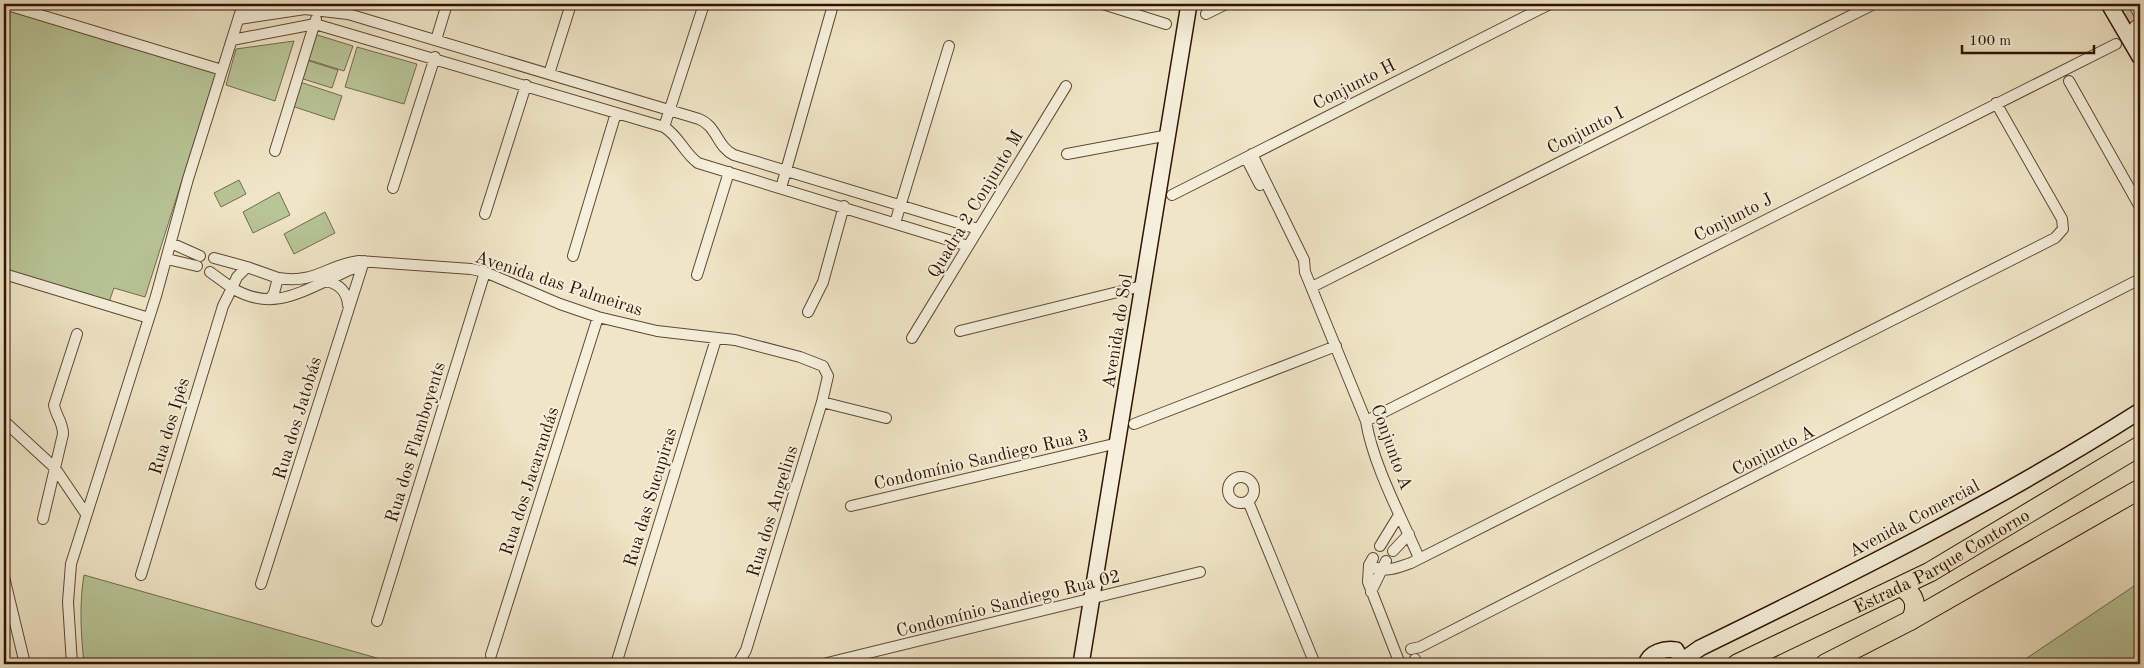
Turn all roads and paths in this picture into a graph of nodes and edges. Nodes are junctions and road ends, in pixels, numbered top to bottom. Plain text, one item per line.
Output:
1 (4, 4) edge
2 (447, 4) edge
3 (571, 4) edge
4 (704, 4) edge
5 (1103, 4) edge
6 (1190, 4) edge
7 (1226, 4) edge
8 (1550, 4) edge
9 (1874, 4) edge
10 (833, 5) dead end
11 (242, 6) edge
12 (320, 7) edge
13 (1206, 14) dead end
14 (2126, 16) edge
15 (239, 19) junction
16 (315, 24) junction
17 (1166, 24) dead end
18 (232, 40) junction
19 (436, 40) junction
20 (948, 46) dead end
21 (482, 54) junction
22 (2140, 56) edge
23 (435, 58) junction
24 (222, 70) junction
25 (476, 70) junction
26 (549, 74) junction
27 (2069, 81) dead end
28 (582, 84) junction
29 (526, 85) junction
30 (1066, 86) dead end
31 (577, 100) junction
32 (1996, 103) junction
33 (669, 110) junction
34 (616, 113) junction
35 (664, 127) junction
36 (1169, 135) junction
37 (274, 152) dead end
38 (1067, 154) dead end
39 (1249, 156) junction
40 (787, 171) junction
41 (729, 172) junction
42 (393, 188) dead end
43 (781, 188) junction
44 (1172, 195) dead end
45 (844, 206) junction
46 (901, 206) junction
47 (2140, 207) edge
48 (485, 214) dead end
49 (895, 223) junction
50 (978, 229) junction
51 (171, 243) junction
52 (968, 246) junction
53 (573, 256) dead end
54 (214, 258) dead end
55 (167, 259) junction
56 (363, 264) junction
57 (247, 267) junction
58 (210, 272) dead end
59 (485, 272) junction
60 (4, 274) edge
61 (697, 275) dead end
62 (278, 278) junction
63 (2140, 279) edge
64 (326, 281) junction
65 (1142, 286) junction
66 (1312, 287) junction
67 (232, 288) junction
68 (270, 299) junction
69 (348, 302) junction
70 (808, 312) dead end
71 (598, 317) junction
72 (149, 318) junction
73 (960, 331) dead end
74 (77, 334) dead end
75 (912, 338) dead end
76 (716, 339) junction
77 (1336, 346) junction
78 (823, 366) joint
79 (822, 402) junction
80 (2140, 411) edge
81 (886, 418) dead end
82 (4, 421) edge
83 (1366, 421) junction
84 (1134, 424) dead end
85 (1118, 443) junction
86 (2140, 446) edge
87 (55, 468) junction
88 (2140, 489) edge
89 (1248, 501) dead end
90 (850, 506) dead end
91 (86, 514) junction
92 (1400, 515) junction
93 (43, 519) dead end
94 (1409, 534) junction
95 (1380, 546) dead end
96 (1393, 552) dead end
97 (1419, 558) junction
98 (1384, 566) junction
99 (1200, 572) dead end
100 (1930, 572) junction
101 (141, 575) dead end
102 (4, 577) edge
103 (261, 584) dead end
104 (1901, 587) junction
105 (1371, 592) junction
106 (1948, 599) junction
107 (1092, 600) junction
108 (1911, 620) junction
109 (377, 621) dead end
110 (1410, 654) edge
111 (491, 656) dead end
112 (1681, 658) edge
113 (1645, 663) edge
114 (25, 664) edge
115 (72, 664) edge
116 (616, 664) edge
117 (738, 664) edge
118 (823, 664) edge
119 (1081, 664) edge
120 (1314, 664) edge
121 (1400, 664) edge
122 (1737, 664) edge
123 (1825, 664) edge

1 - 24 street
2 - 19 street
3 - 26 street
4 - 33 street
5 - 17 street
6 - 36 street, Avenida do Sol
7 - 13 street
8 - 39 street, Conjunto H
9 - 66 street, Conjunto I
10 - 40 street
11 - 12 street
11 - 15 street
12 - 15 street
12 - 16 street
12 - 19 street
14 - 22 street
14 - 32 street, Conjunto J
15 - 18 street
16 - 18 street
16 - 23 street
16 - 37 street
18 - 24 street
19 - 21 street
20 - 46 street
21 - 25 street
21 - 26 street
23 - 25 street
23 - 42 street
24 - 51 street
25 - 29 street
26 - 28 street
27 - 47 street
28 - 31 street
28 - 33 street
29 - 31 street
29 - 48 street
30 - 50 street, Quadra 2 Conjunto M
31 - 34 street
32 - 83 street, Conjunto J
32 - 97 street
33 - 35 street
33 - 40 street
34 - 35 street
34 - 53 street
35 - 41 street
36 - 38 street
36 - 65 street, Avenida do Sol
39 - 44 street, Conjunto H
39 - 66 street, Conjunto A
40 - 43 street
40 - 46 street
41 - 43 street
41 - 61 street
43 - 45 street
45 - 49 street
45 - 70 street
46 - 49 street
46 - 50 street
49 - 52 street
50 - 52 street, Quadra 2 Conjunto M
51 - 55 street
51 - 55 street
52 - 75 street, Quadra 2 Conjunto M
54 - 57 street, Avenida das Palmeiras
55 - 72 street
56 - 59 street, Avenida das Palmeiras
56 - 62 street, Avenida das Palmeiras
56 - 64 street, Avenida das Palmeiras
56 - 69 street, Rua dos Jatobás
57 - 62 street, Avenida das Palmeiras
57 - 67 street
58 - 67 street, Avenida das Palmeiras
59 - 71 street, Avenida das Palmeiras
59 - 109 street, Rua dos Flamboyents
60 - 72 street
62 - 68 street
63 - 110 street, Conjunto A
64 - 68 street, Avenida das Palmeiras
64 - 69 street
65 - 73 street
65 - 85 street, Avenida do Sol
66 - 77 street, Conjunto A
67 - 68 street, Avenida das Palmeiras
67 - 101 street, Rua dos Ipês
69 - 103 street, Rua dos Jatobás
71 - 76 street, Avenida das Palmeiras
71 - 111 street, Rua dos Jacarandás
72 - 91 street
74 - 87 street
76 - 78 street, Avenida das Palmeiras
76 - 116 street, Rua das Sucupiras
77 - 83 street, Conjunto A
77 - 84 street
78 - 79 street, Rua dos Angelins
79 - 81 street
79 - 117 street, Rua dos Angelins
80 - 112 street, Avenida Comercial
82 - 87 street
83 - 92 street, Conjunto A
85 - 90 street, Condomínio Sandiego Rua 3
85 - 107 street, Avenida do Sol
86 - 100 highway, Estrada Parque Contorno
87 - 91 street
87 - 93 street
88 - 106 highway, Estrada Parque Contorno
89 - 120 street
91 - 115 street
92 - 94 street, Conjunto A
92 - 95 street
94 - 96 street
94 - 97 street, Conjunto A
97 - 98 street
98 - 105 street
98 - 105 street
99 - 107 street, Condomínio Sandiego Rua 02
100 - 104 highway, Estrada Parque Contorno
100 - 106 highway
102 - 114 street
104 - 108 highway
104 - 122 highway, Estrada Parque Contorno
105 - 110 street
106 - 108 highway, Estrada Parque Contorno
107 - 118 street, Condomínio Sandiego Rua 02
107 - 119 street, Avenida do Sol
108 - 123 highway, Estrada Parque Contorno
110 - 121 street
112 - 113 street, Avenida Comercial

